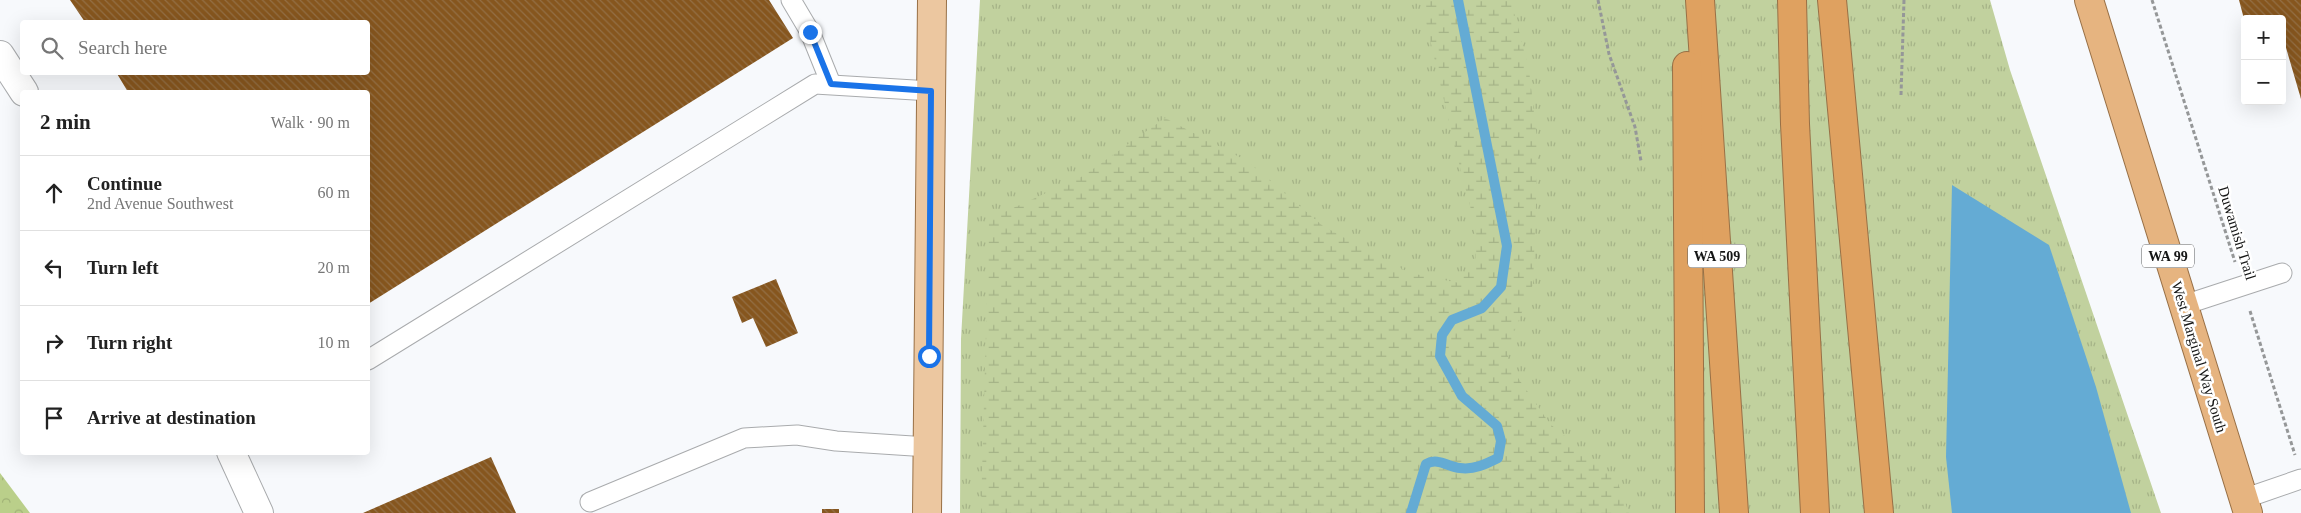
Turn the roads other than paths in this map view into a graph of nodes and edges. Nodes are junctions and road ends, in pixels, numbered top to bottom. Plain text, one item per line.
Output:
1 (791, 0) edge
2 (932, 0) edge
3 (1687, 0) edge
4 (1700, 0) edge
5 (1792, 0) edge
6 (1832, 0) edge
7 (2089, 0) edge
8 (0, 55) edge
9 (831, 84) junction
10 (23, 90) edge
11 (931, 91) junction
12 (2282, 273) dead end
13 (2184, 306) junction
14 (370, 359) edge
15 (928, 447) junction
16 (232, 455) edge
17 (2300, 472) edge
18 (590, 502) dead end
19 (2246, 506) edge
20 (259, 513) edge
21 (927, 513) edge
22 (1690, 513) edge
23 (1734, 513) edge
24 (1815, 513) edge
25 (1879, 513) edge

1 - 9 lane
2 - 11 main road
3 - 22 highway
4 - 23 highway, WA 509
5 - 24 highway
6 - 25 highway
7 - 13 highway, West Marginal Way South / WA 99
8 - 10 street
9 - 11 lane
9 - 14 lane
11 - 15 main road
12 - 13 lane
13 - 19 highway, West Marginal Way South / WA 99
15 - 18 lane
15 - 21 main road
16 - 20 street
17 - 19 lane

